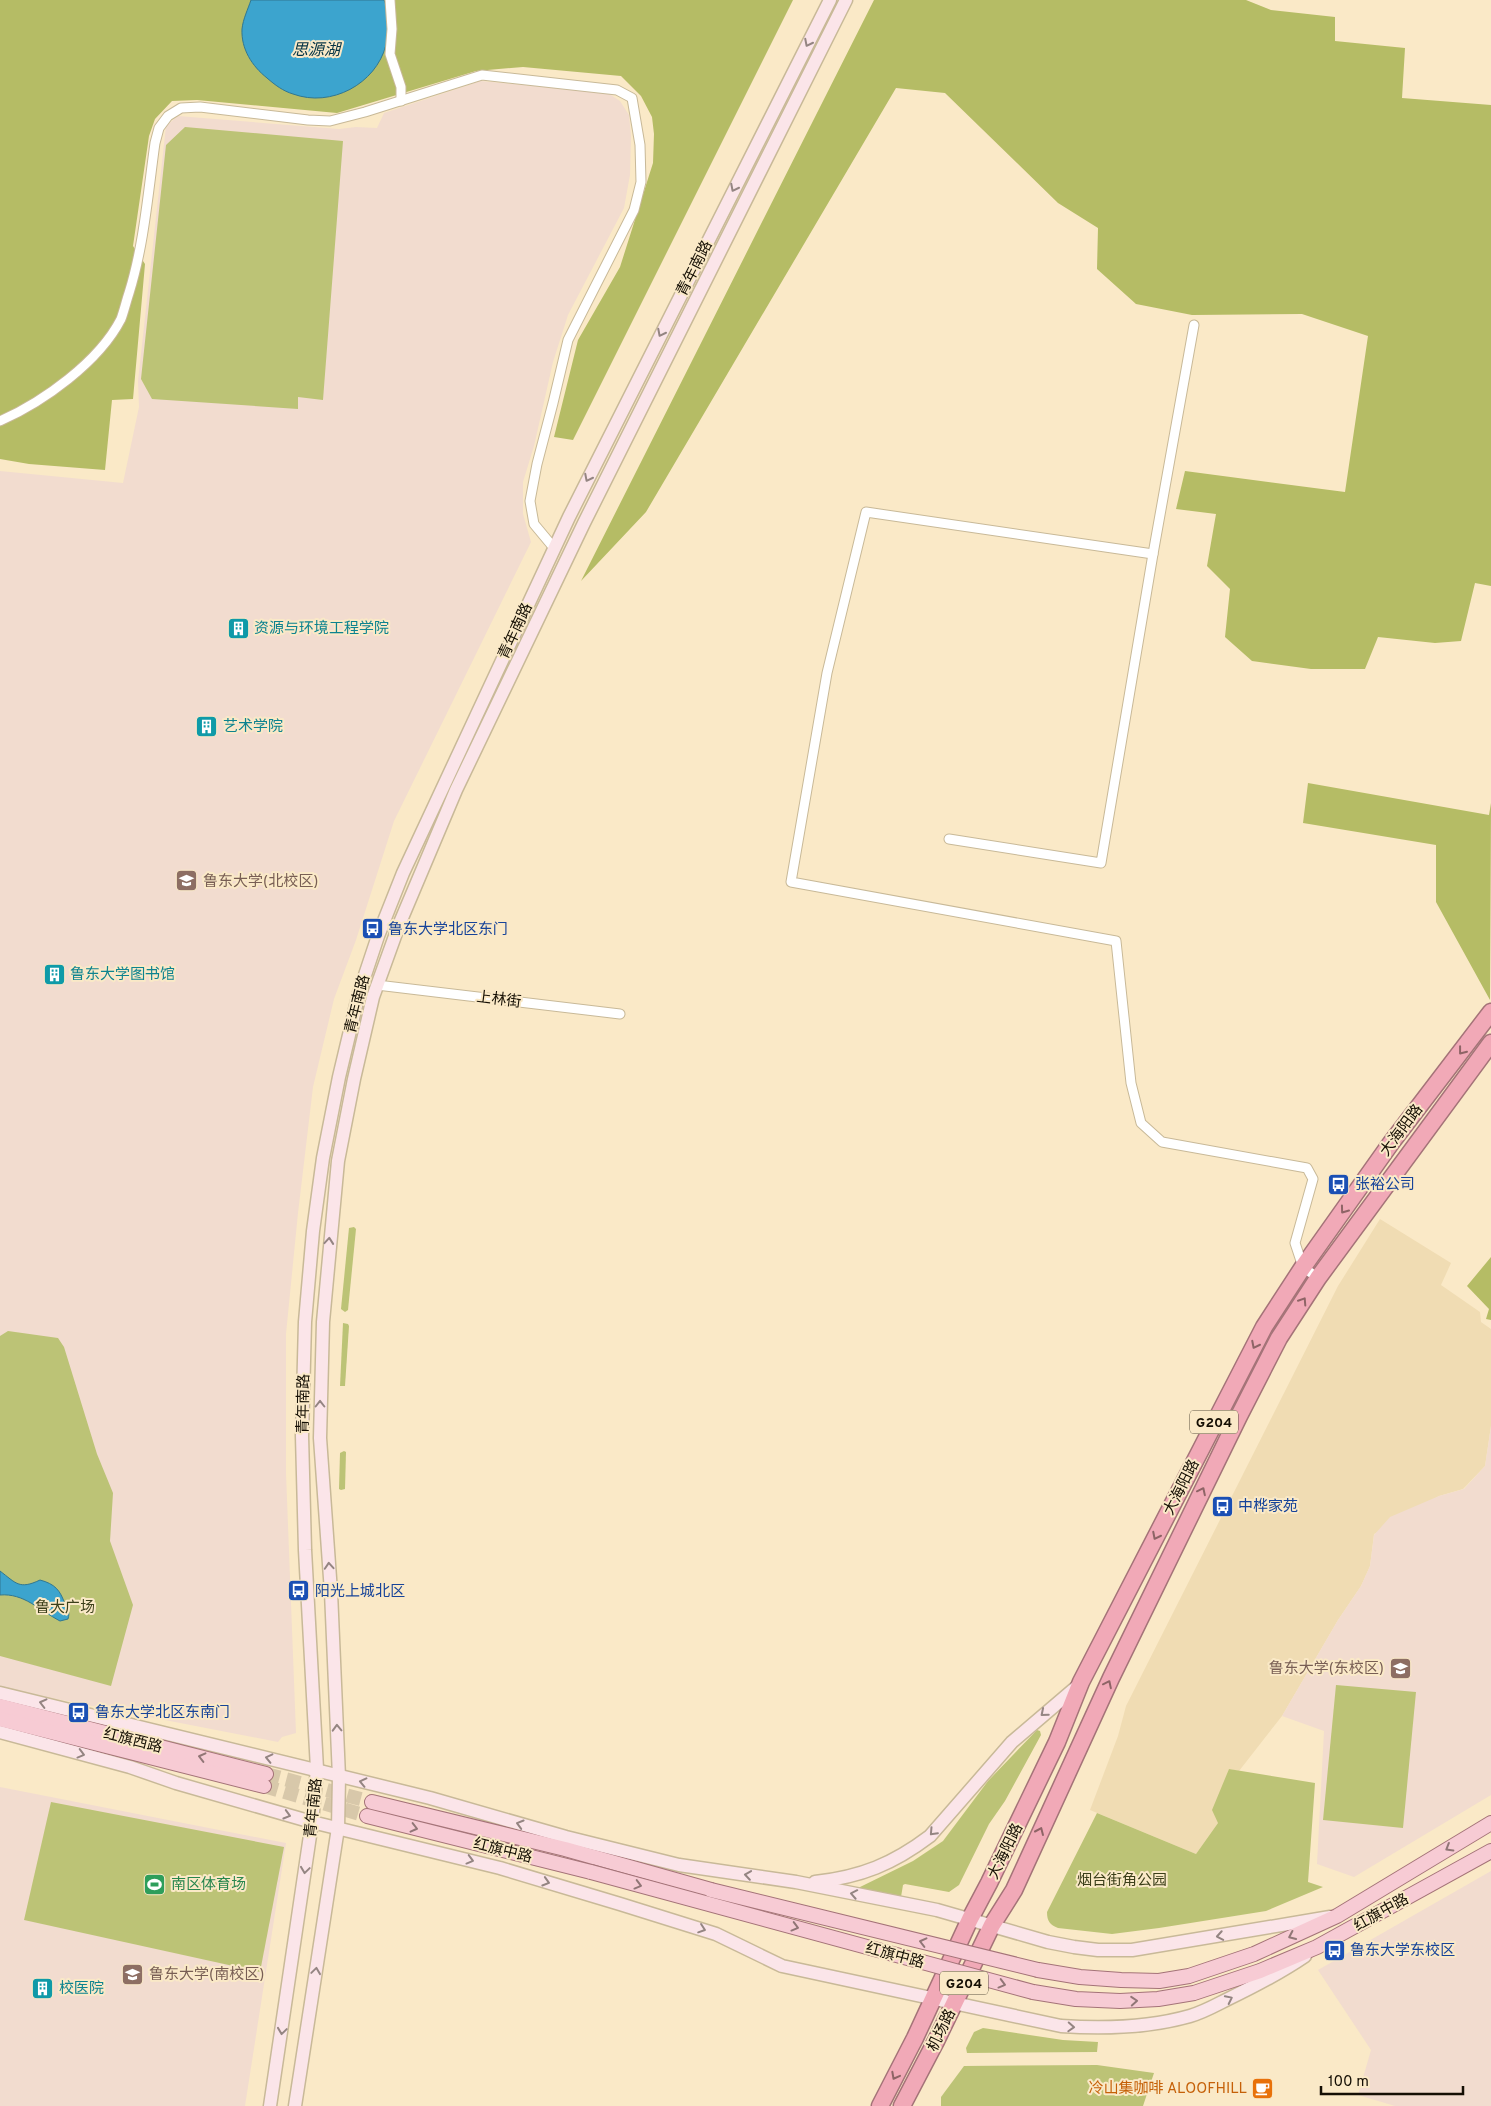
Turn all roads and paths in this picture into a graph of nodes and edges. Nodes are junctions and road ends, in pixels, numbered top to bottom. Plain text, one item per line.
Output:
1 (390, 0) edge
2 (830, 0) edge
3 (846, 0) edge
4 (401, 100) junction
5 (1194, 325) dead end
6 (0, 422) edge
7 (554, 548) junction
8 (1153, 554) junction
9 (950, 839) dead end
10 (377, 985) junction
11 (1491, 1012) edge
12 (620, 1014) dead end
13 (1491, 1044) edge
14 (1303, 1267) junction
15 (1318, 1278) junction
16 (1081, 1682) junction
17 (0, 1693) edge
18 (0, 1706) edge
19 (0, 1719) edge
20 (0, 1732) edge
21 (316, 1769) junction
22 (339, 1777) junction
23 (372, 1802) tunnel mouth
24 (366, 1816) tunnel mouth
25 (312, 1822) junction
26 (1491, 1823) edge
27 (338, 1828) junction
28 (597, 1850) junction
29 (1491, 1851) edge
30 (796, 1882) junction
31 (1337, 1916) junction
32 (970, 1919) junction
33 (992, 1925) junction
34 (1317, 1947) junction
35 (934, 1998) junction
36 (954, 2005) junction
37 (270, 2106) edge
38 (295, 2106) edge
39 (880, 2106) edge
40 (902, 2106) edge

1 - 4 street
2 -> 7 main road, 青年南路
3 - 10 main road, 青年南路
4 - 6 street
4 - 7 street
5 - 8 street
7 - 21 main road, 青年南路
8 - 9 street
8 - 14 street
10 - 12 street, 上林街
22 -> 10 main road, 青年南路
11 -> 14 highway, 大海阳路 / G204
13 - 15 highway, 大海阳路 / G204
14 - 15 street
14 -> 16 highway, 大海阳路 / G204
33 -> 15 highway, 大海阳路 / G204
16 -> 30 main road
16 - 32 highway, 大海阳路 / G204
21 -> 17 main road
19 -> 18 main road, 红旗西路
20 -> 25 main road
21 - 22 main road
21 - 25 main road, 青年南路
22 - 27 main road, 青年南路
28 -> 22 main road
23 - 28 main road, 红旗中路
24 -> 34 main road, 红旗中路, bridge
25 - 27 main road
25 -> 37 main road, 青年南路
26 -> 31 main road, 红旗中路
27 -> 35 main road
38 -> 27 main road, 青年南路
30 -> 28 main road
31 -> 28 main road, 红旗中路, bridge
29 - 34 main road, 红旗中路
32 -> 30 main road
31 -> 33 main road
32 - 33 main road
32 - 35 highway, 大海阳路 / G204
33 - 36 highway, 机场路 / G204
36 -> 34 main road
35 - 36 main road
35 -> 39 highway, 机场路 / G204
36 - 40 highway, 机场路 / G204

